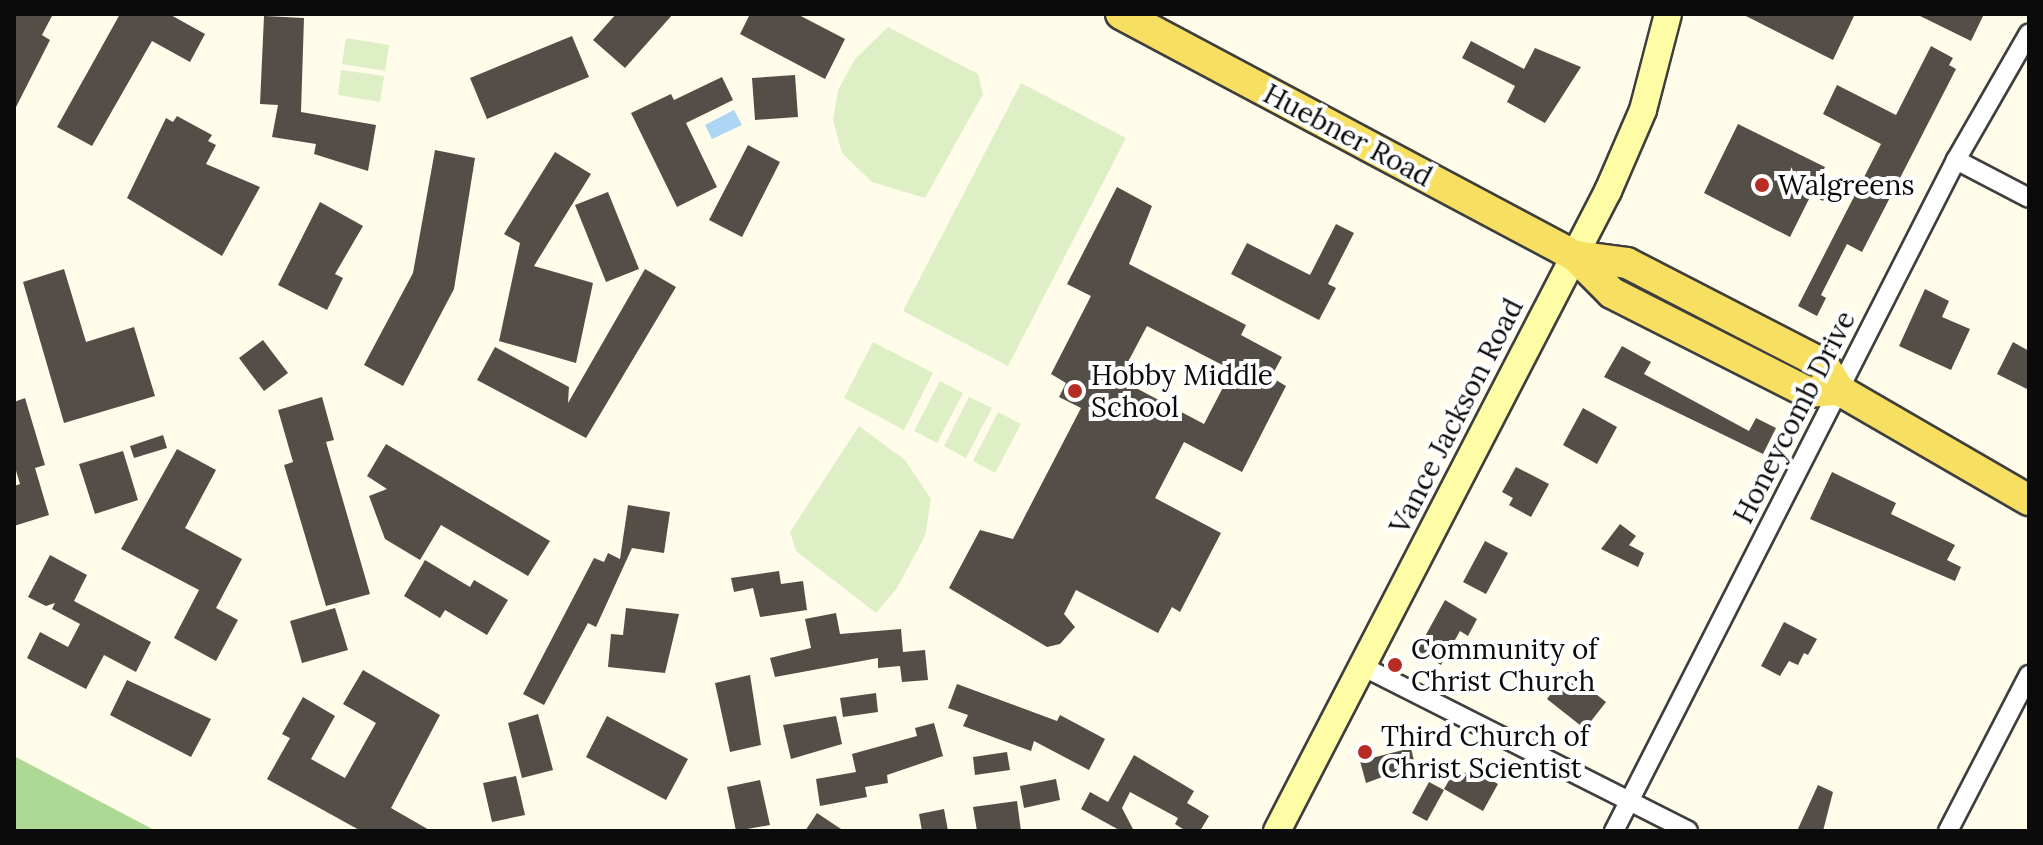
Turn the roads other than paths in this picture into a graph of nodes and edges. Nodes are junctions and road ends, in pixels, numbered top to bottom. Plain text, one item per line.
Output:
1 (1121, 14) edge
2 (1671, 16) edge
3 (2029, 33) edge
4 (1956, 160) junction
5 (2029, 198) edge
6 (1575, 256) junction
7 (1839, 390) junction
8 (2029, 500) edge
9 (1364, 667) junction
10 (2029, 675) edge
11 (1630, 800) junction
12 (1277, 831) edge
13 (1614, 831) edge
14 (1688, 831) edge
15 (1948, 831) edge

1 - 6 main road, Huebner Road
2 - 6 main road, Vance Jackson Road
3 - 4 street, Honeycomb Drive
4 - 5 street
4 - 7 street, Honeycomb Drive
6 - 7 main road, Huebner Road
6 - 9 main road, Vance Jackson Road
7 - 8 main road, Huebner Road
7 - 11 street, Honeycomb Drive
9 - 11 street
9 - 12 main road, Vance Jackson Road
10 - 15 street
11 - 13 street, Honeycomb Drive
11 - 14 street

